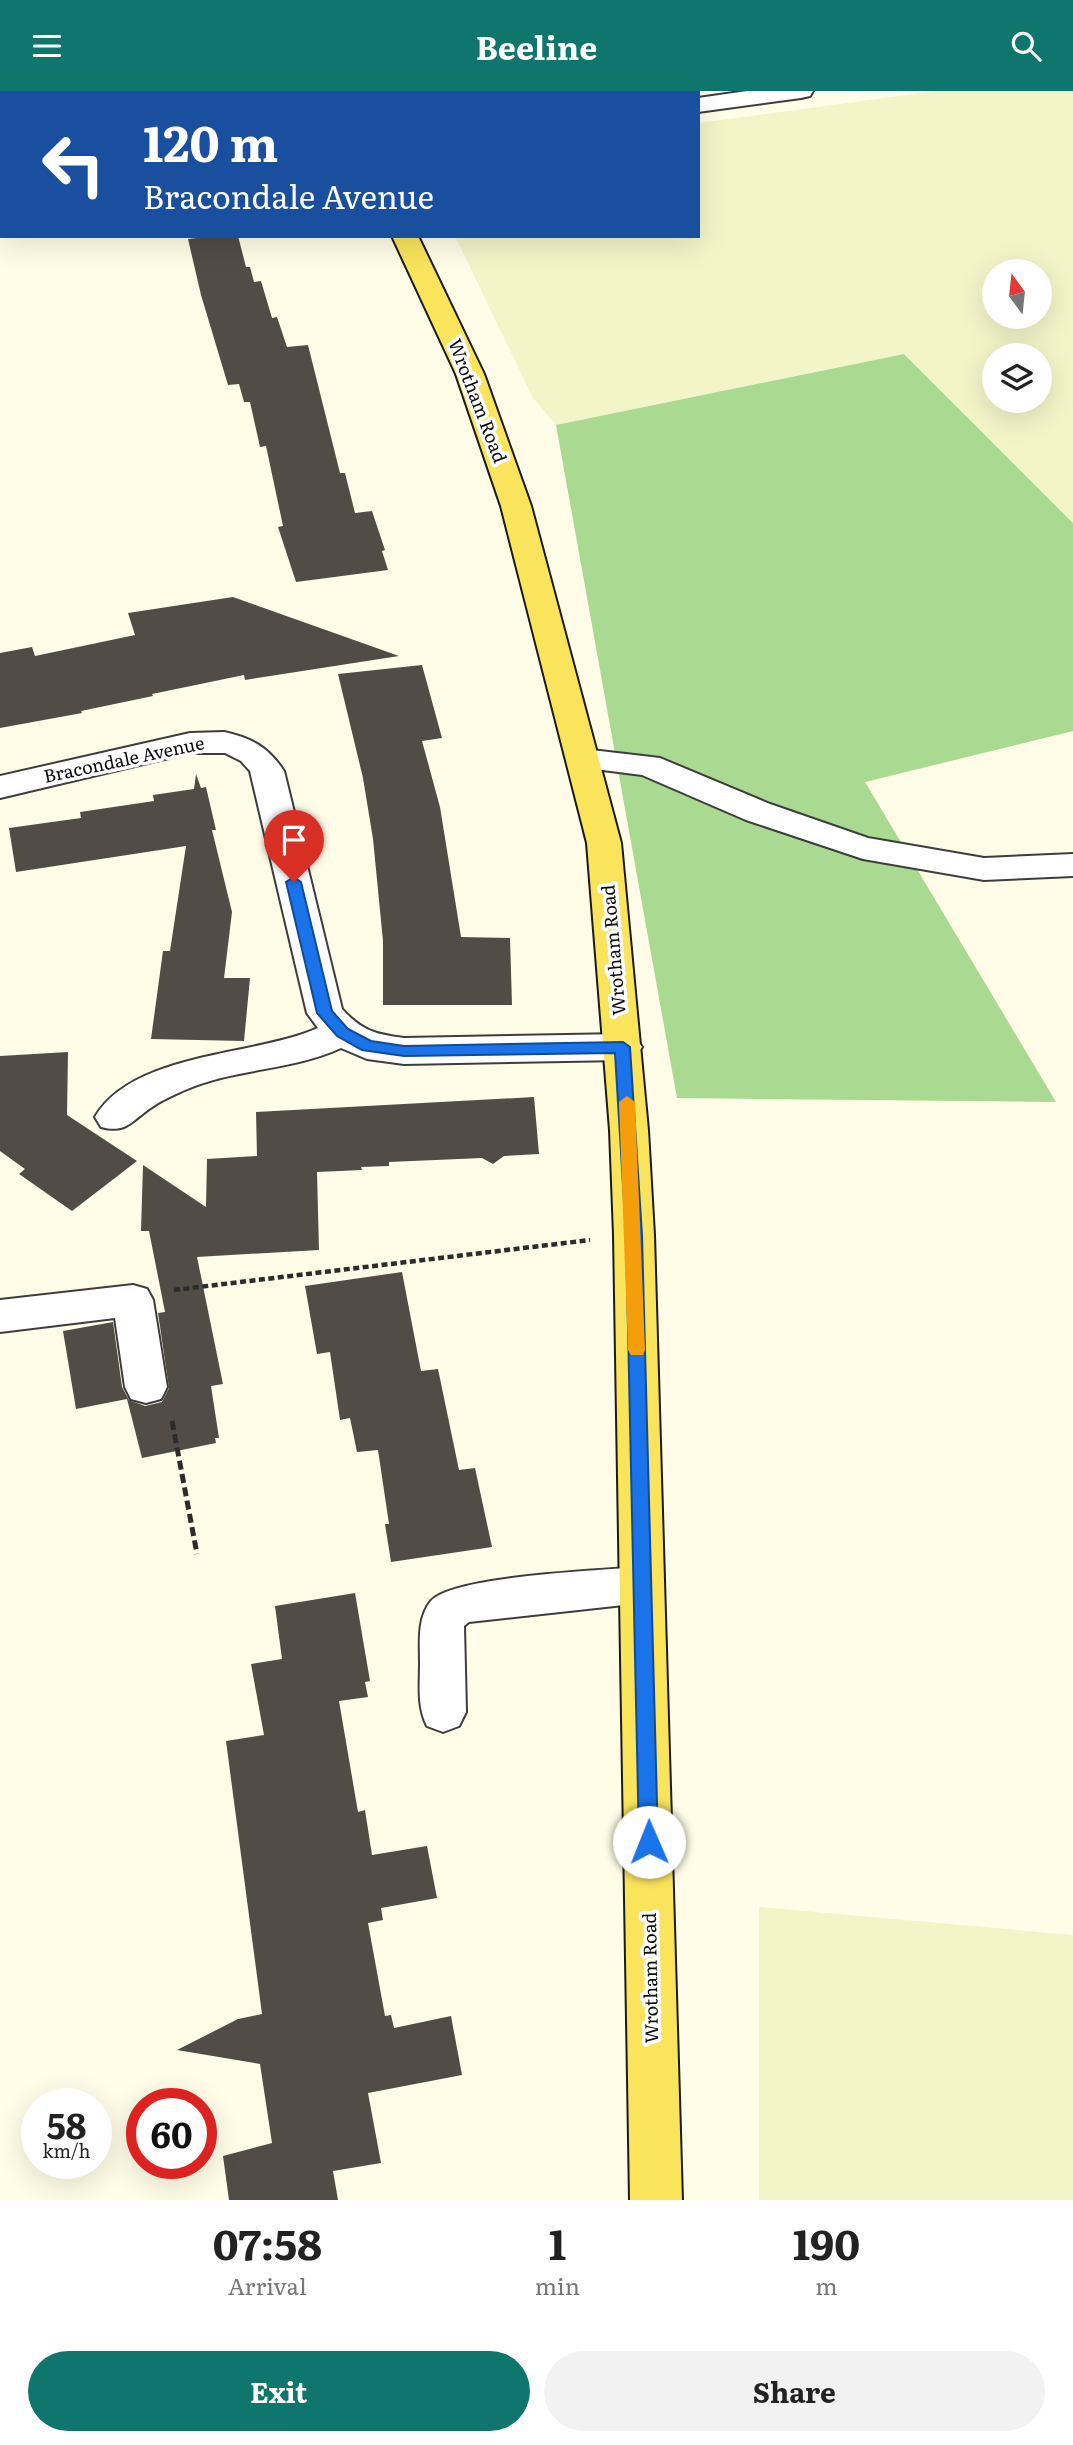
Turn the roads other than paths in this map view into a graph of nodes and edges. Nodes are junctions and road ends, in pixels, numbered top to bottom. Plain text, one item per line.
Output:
1 (801, 91) edge
2 (700, 105) edge
3 (406, 238) edge
4 (583, 759) junction
5 (0, 787) edge
6 (1073, 865) edge
7 (342, 1032) junction
8 (623, 1047) junction
9 (114, 1117) dead end
10 (0, 1316) edge
11 (146, 1387) road end
12 (642, 1585) junction
13 (443, 1711) dead end
14 (656, 2200) edge

1 - 2 street
3 - 4 main road, Wrotham Road
4 - 6 street
4 - 8 main road, Wrotham Road
5 - 7 street, Bracondale Avenue
7 - 8 street
7 - 9 street
8 - 12 main road, Wrotham Road
10 - 11 street
12 - 13 street
12 - 14 main road, Wrotham Road

